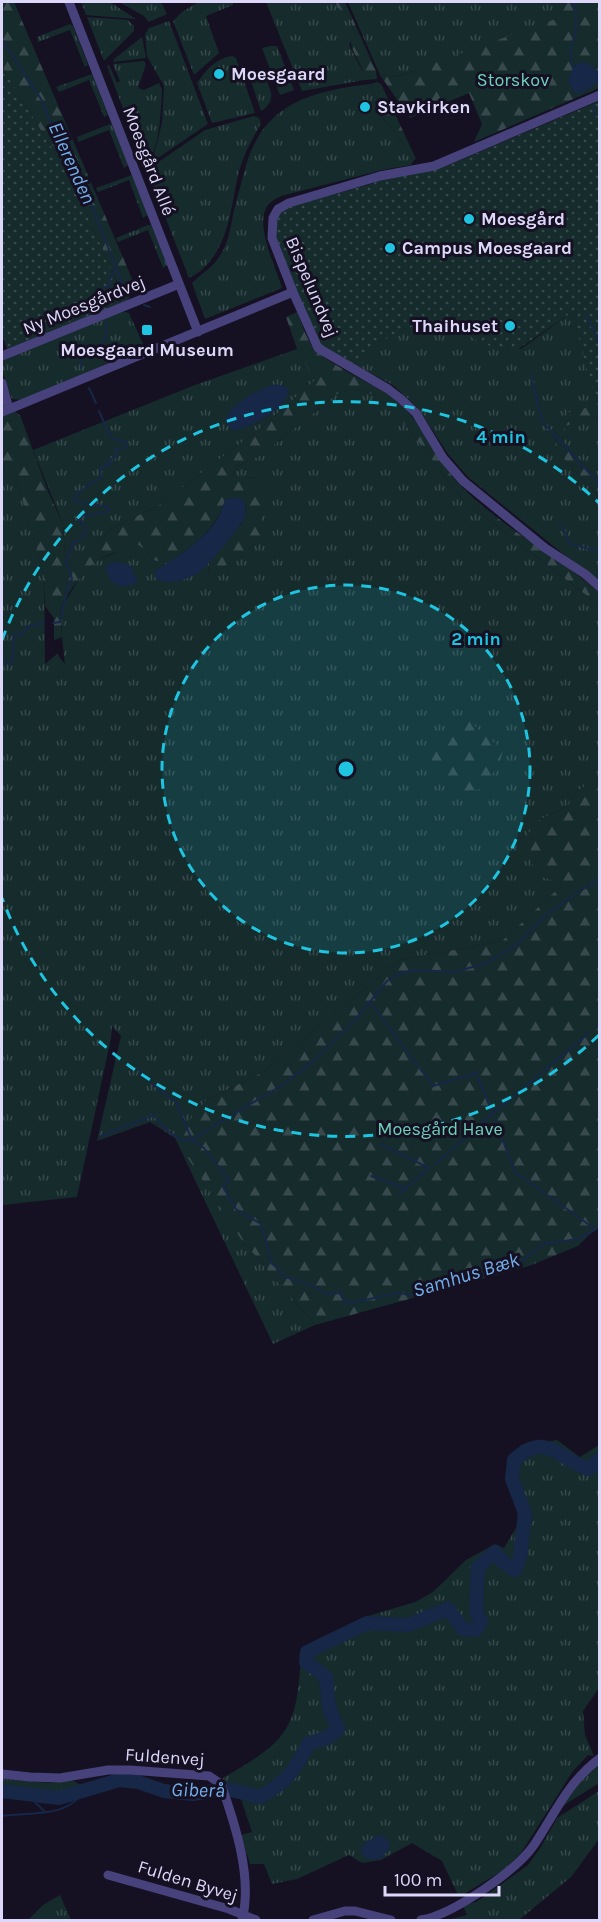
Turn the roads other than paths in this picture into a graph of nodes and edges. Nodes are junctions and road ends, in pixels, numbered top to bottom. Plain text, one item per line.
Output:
1 (69, 2) edge
2 (600, 95) edge
3 (179, 284) junction
4 (292, 292) junction
5 (198, 332) junction
6 (2, 356) edge
7 (2, 384) edge
8 (5, 411) edge
9 (600, 587) edge
10 (600, 1758) edge
11 (2, 1774) edge
12 (108, 1875) dead end
13 (242, 1918) edge
14 (256, 1920) edge
15 (312, 1920) edge
16 (391, 1920) edge
17 (421, 1920) edge

1 - 3 street, Moesgård Allé
2 - 4 street, Bispelundvej
3 - 5 street, Moesgård Allé
3 - 6 street, Ny Moesgårdvej
4 - 5 street
4 - 9 street, Bispelundvej
5 - 8 street
7 - 8 street
10 - 17 street
11 - 13 street, Fuldenvej
12 - 13 street, Fulden Byvej
13 - 14 street, Fulden Byvej
15 - 16 street

